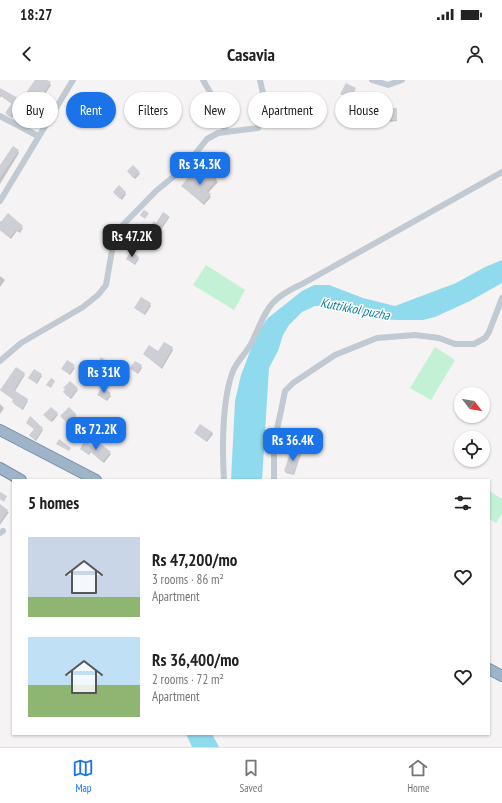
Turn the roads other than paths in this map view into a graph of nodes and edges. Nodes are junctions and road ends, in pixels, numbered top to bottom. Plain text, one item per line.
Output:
1 (74, 80) edge
2 (202, 80) edge
3 (260, 80) edge
4 (372, 80) edge
5 (402, 80) edge
6 (0, 116) edge
7 (227, 132) junction
8 (38, 136) junction
9 (502, 172) edge
10 (0, 201) edge
11 (502, 298) edge
12 (0, 361) edge
13 (0, 430) edge
14 (0, 468) edge
15 (19, 479) edge
16 (94, 479) edge
17 (224, 479) edge
18 (274, 479) edge
19 (490, 670) edge
20 (502, 676) edge

1 - 8 street
2 - 7 street
3 - 7 street
4 - 5 street
6 - 8 street
7 - 12 street
8 - 10 street
9 - 17 street
11 - 18 street
13 - 16 highway
14 - 15 highway
19 - 20 highway

